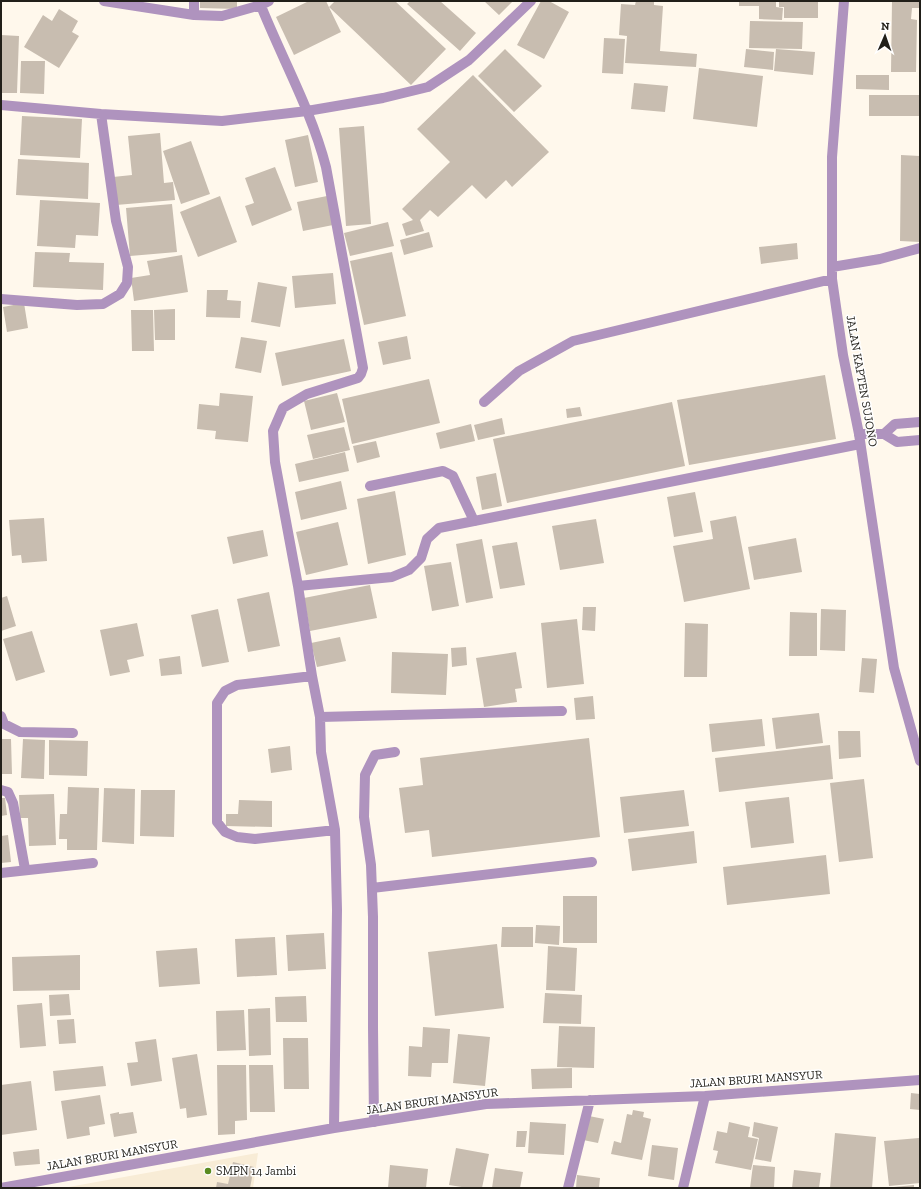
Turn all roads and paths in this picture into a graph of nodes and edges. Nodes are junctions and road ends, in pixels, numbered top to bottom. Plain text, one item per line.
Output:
1 (106, 1) edge
2 (194, 1) edge
3 (531, 1) edge
4 (844, 1) edge
5 (263, 2) edge
6 (194, 15) junction
7 (1, 105) edge
8 (307, 111) junction
9 (101, 114) junction
10 (920, 248) edge
11 (832, 267) junction
12 (832, 279) junction
13 (1, 299) edge
14 (484, 402) dead end
15 (920, 422) edge
16 (884, 434) junction
17 (859, 439) junction
18 (920, 440) edge
19 (370, 486) dead end
20 (474, 521) junction
21 (298, 586) junction
22 (312, 676) junction
23 (562, 711) dead end
24 (1, 716) edge
25 (320, 717) junction
26 (73, 733) dead end
27 (395, 752) dead end
28 (920, 761) edge
29 (1, 790) edge
30 (335, 830) junction
31 (592, 862) dead end
32 (93, 863) dead end
33 (25, 869) junction
34 (1, 873) edge
35 (372, 888) junction
36 (920, 1080) edge
37 (705, 1096) junction
38 (590, 1100) junction
39 (374, 1122) junction
40 (334, 1128) junction
41 (1, 1188) edge
42 (568, 1188) edge
43 (683, 1188) edge

1 - 6 street
2 - 6 street
3 - 8 street
4 - 11 street, JALAN KAPTEN SUJONO
5 - 6 street
5 - 8 street
7 - 9 street
8 - 9 street
8 - 21 street
9 - 13 street
10 - 11 street
11 - 12 street, JALAN KAPTEN SUJONO
12 - 14 street
12 - 17 street, JALAN KAPTEN SUJONO
15 - 16 street
16 - 17 street
16 - 18 street
17 - 20 street
17 - 28 street, JALAN KAPTEN SUJONO
19 - 20 street
20 - 21 street
21 - 22 street
22 - 25 street
22 - 30 street
23 - 25 street
24 - 26 street
25 - 30 street
27 - 35 street
29 - 33 street
30 - 40 street
31 - 35 street
32 - 33 street
33 - 34 street
35 - 39 street
36 - 37 street, JALAN BRURI MANSYUR
37 - 38 street, JALAN BRURI MANSYUR
37 - 43 street
38 - 39 street, JALAN BRURI MANSYUR
38 - 42 street
39 - 40 street, JALAN BRURI MANSYUR
40 - 41 street, JALAN BRURI MANSYUR

